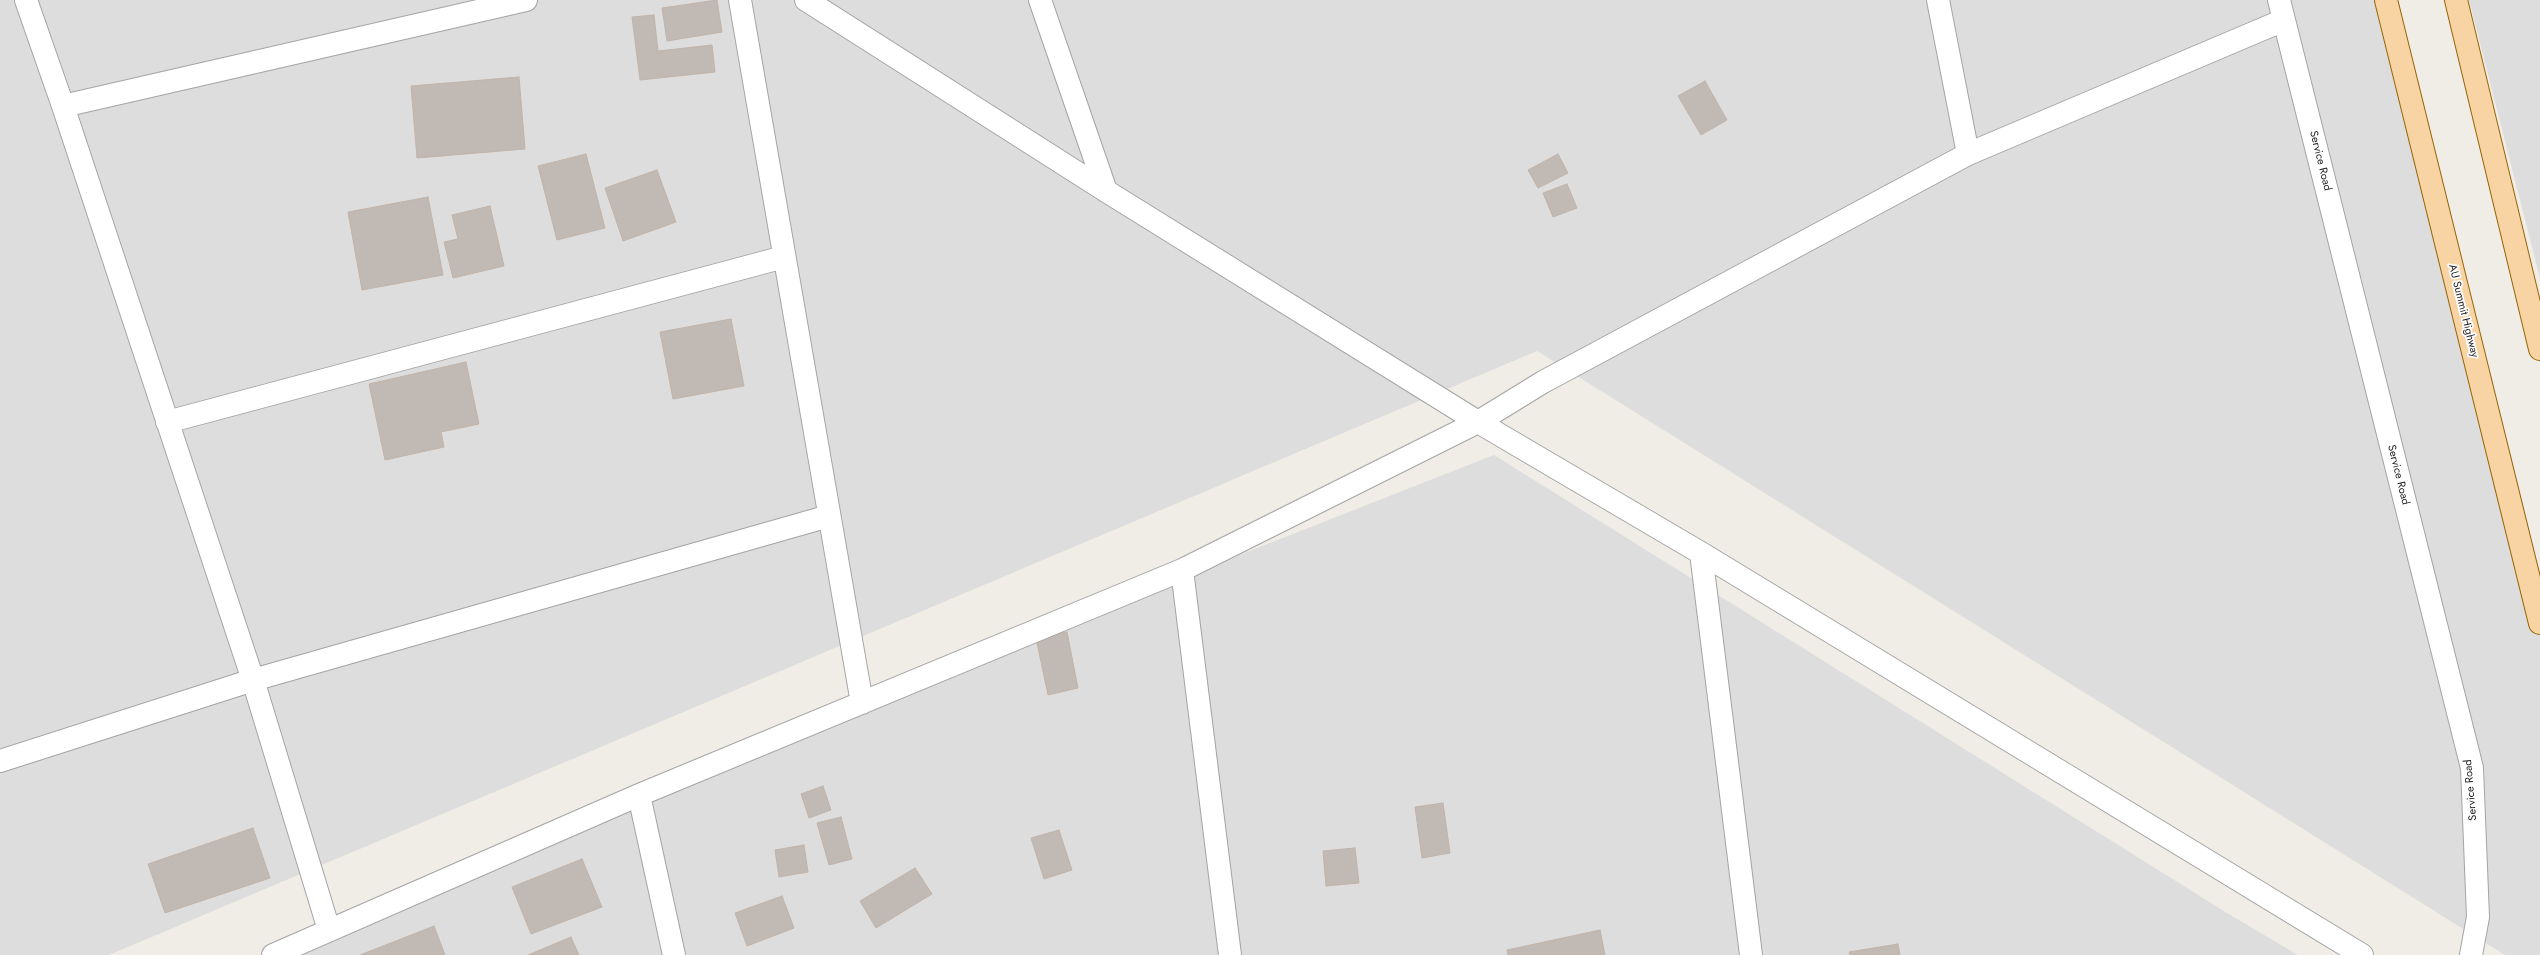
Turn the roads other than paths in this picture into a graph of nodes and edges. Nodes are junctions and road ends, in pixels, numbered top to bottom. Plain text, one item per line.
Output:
1 (26, 0) edge
2 (526, 0) edge
3 (740, 0) edge
4 (806, 0) edge
5 (1040, 0) edge
6 (1938, 0) edge
7 (2386, 0) edge
8 (2456, 0) edge
9 (449, 9) edge
10 (2282, 10) edge
11 (63, 106) junction
12 (1968, 154) junction
13 (1106, 191) junction
14 (784, 257) junction
15 (2540, 349) edge
16 (168, 422) junction
17 (1478, 422) junction
18 (829, 516) junction
19 (1701, 553) junction
20 (1182, 570) junction
21 (2540, 623) edge
22 (253, 680) junction
23 (862, 703) junction
24 (0, 761) edge
25 (639, 795) junction
26 (329, 930) junction
27 (273, 955) edge
28 (674, 955) edge
29 (1230, 955) edge
30 (1750, 955) edge
31 (2362, 955) edge
32 (2471, 955) edge

1 - 11 street
2 - 9 street
3 - 14 street
4 - 13 street
5 - 13 street
6 - 12 street
7 - 21 main road, AU Summit Highway
8 - 15 main road
9 - 11 street
10 - 12 street
10 - 32 street, Service Road
11 - 16 street
12 - 17 street
13 - 17 street
14 - 16 street
14 - 18 street
16 - 22 street
17 - 19 street
17 - 20 street
18 - 22 street
18 - 23 street
19 - 30 street
19 - 31 street
20 - 23 street
20 - 29 street
22 - 24 street
22 - 26 street
23 - 25 street
25 - 26 street
25 - 28 street
26 - 27 street

